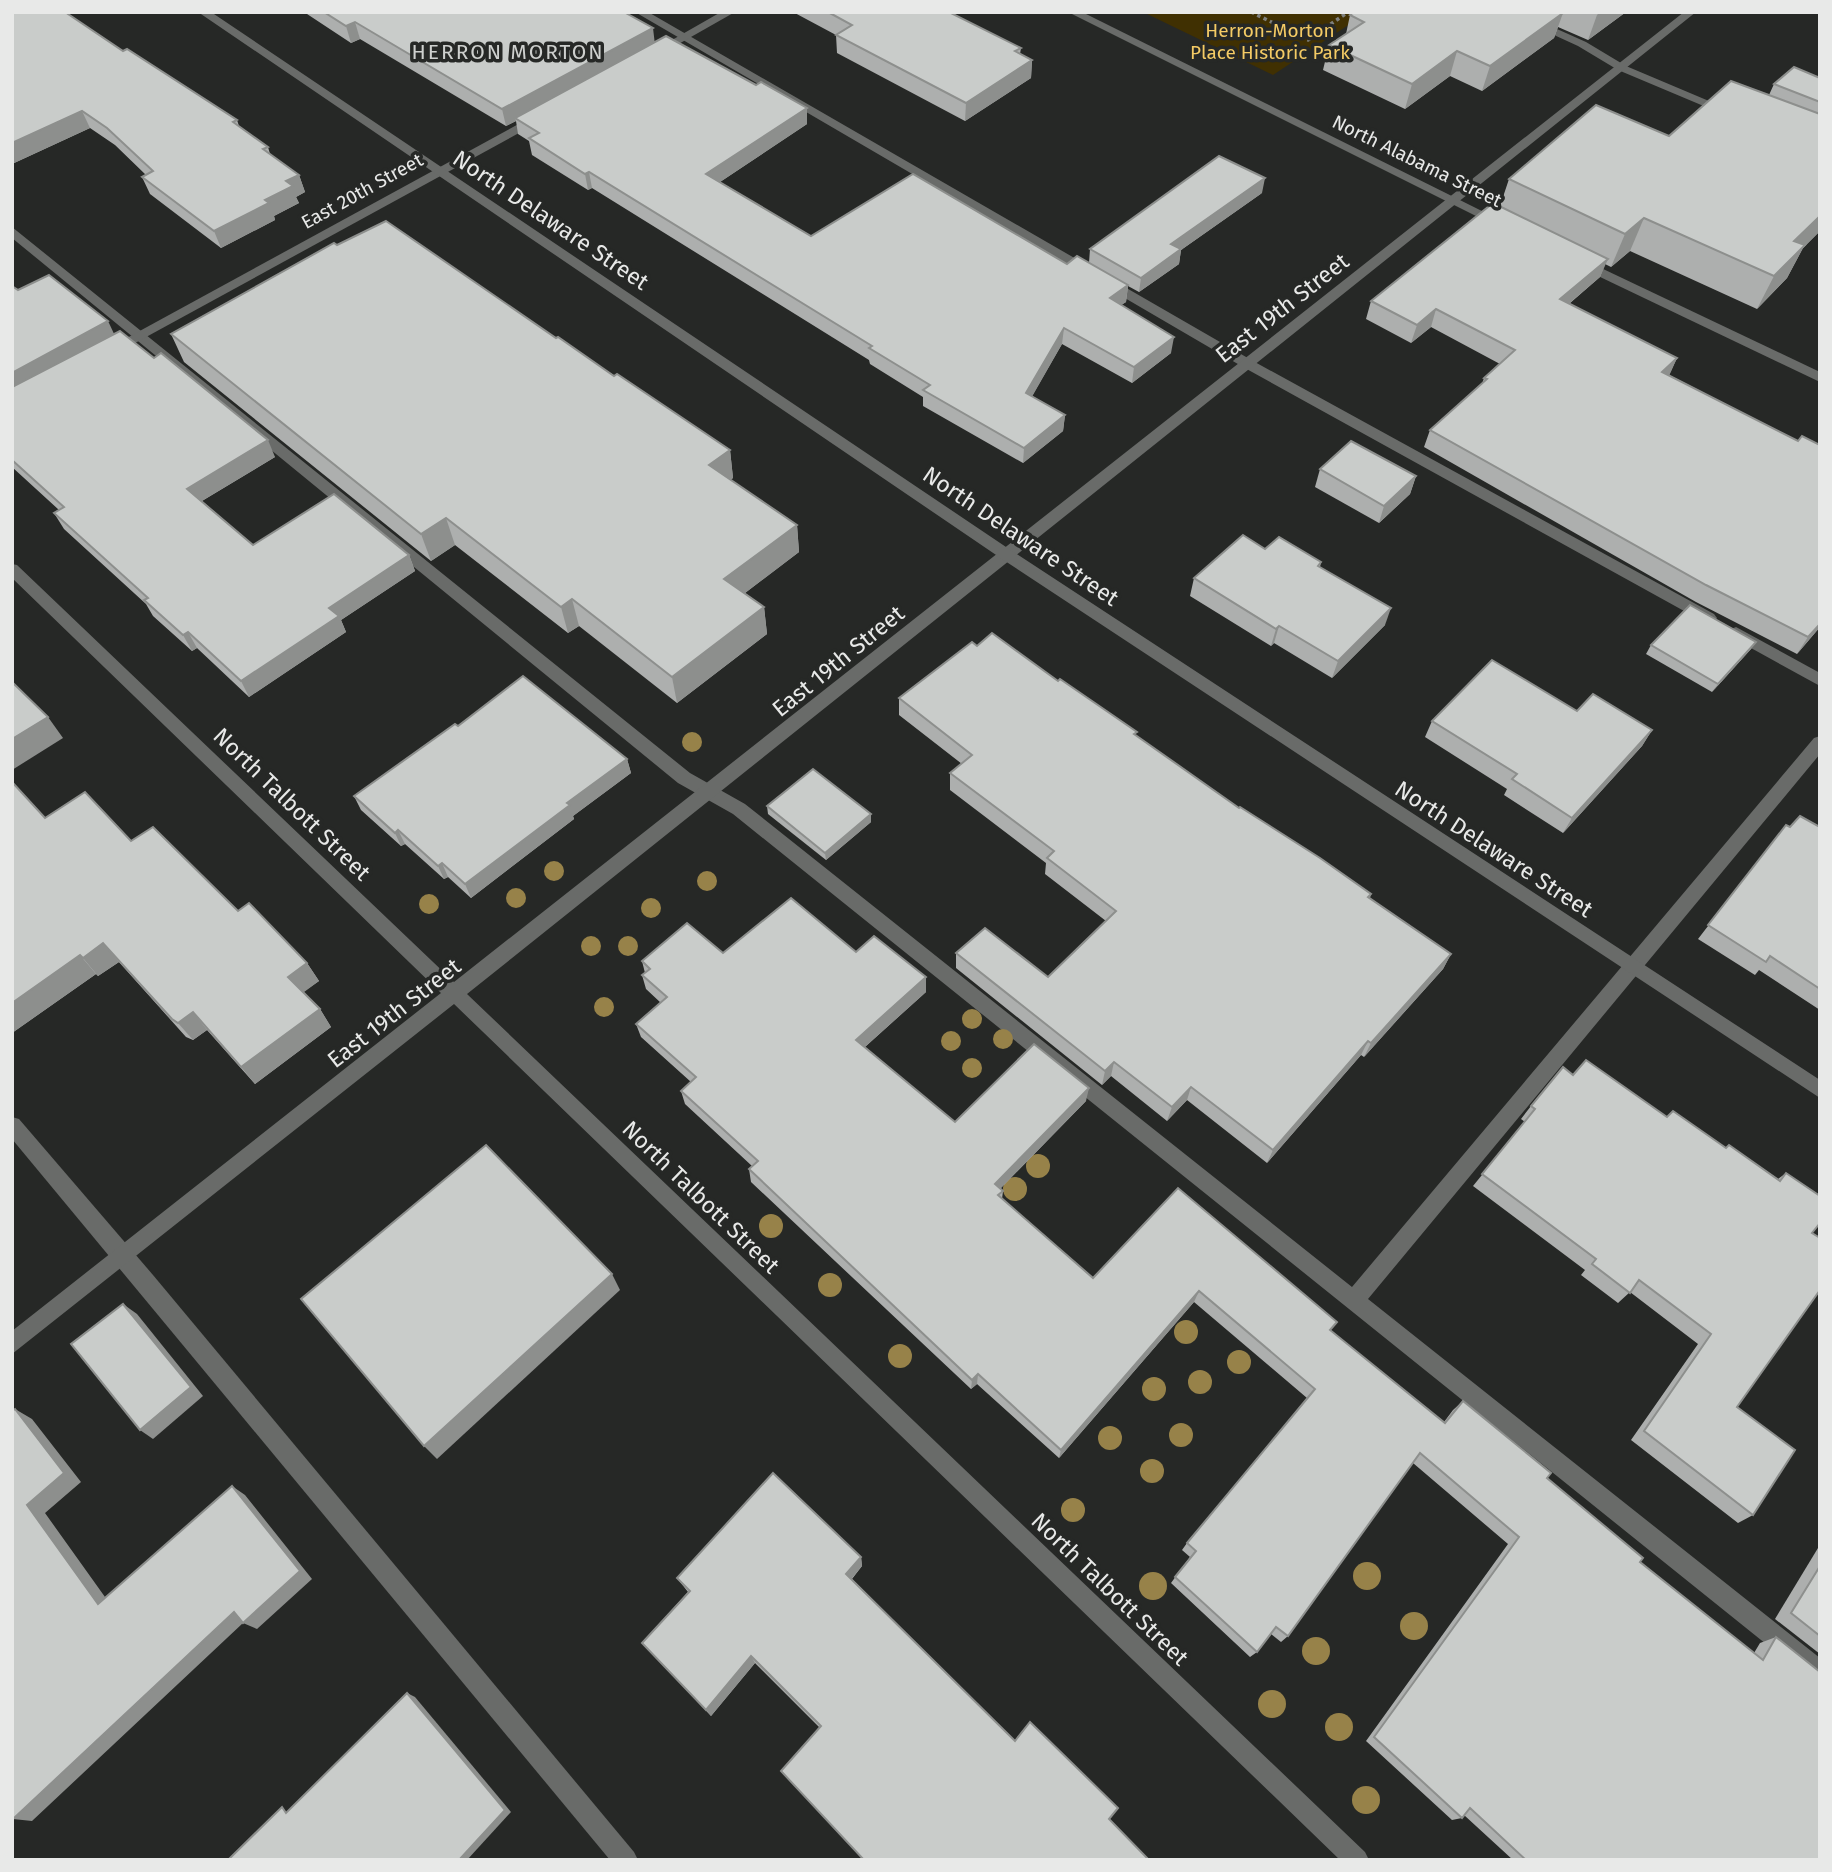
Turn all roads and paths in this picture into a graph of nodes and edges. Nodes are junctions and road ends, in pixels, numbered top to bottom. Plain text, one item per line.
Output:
1 (203, 12) edge
2 (640, 12) edge
3 (730, 12) edge
4 (1073, 12) edge
5 (1251, 12) edge
6 (1348, 12) edge
7 (1510, 12) edge
8 (1691, 12) edge
9 (684, 37) junction
10 (649, 56) edge
11 (1622, 68) junction
12 (544, 114) edge
13 (1744, 118) edge
14 (439, 171) junction
15 (1455, 201) junction
16 (1509, 228) edge
17 (12, 231) edge
18 (1571, 258) edge
19 (139, 335) junction
20 (93, 360) edge
21 (1248, 364) junction
22 (1820, 379) edge
23 (1007, 555) junction
24 (12, 569) edge
25 (1820, 680) edge
26 (1820, 742) edge
27 (711, 792) junction
28 (1632, 967) junction
29 (455, 994) junction
30 (1820, 1090) edge
31 (12, 1125) edge
32 (123, 1256) junction
33 (1354, 1300) junction
34 (12, 1344) edge
35 (1820, 1673) edge
36 (626, 1860) edge
37 (1357, 1860) edge

1 - 14 street, North Delaware Street
2 - 9 street
3 - 9 street
4 - 15 street, North Alabama Street
5 - 6 path
7 - 11 street
8 - 11 street, East 19th Street
9 - 10 street
9 - 21 street
11 - 13 street
11 - 15 street, East 19th Street
12 - 14 street, East 20th Street
14 - 19 street, East 20th Street
14 - 23 street, North Delaware Street
15 - 16 street, North Alabama Street
15 - 21 street, East 19th Street
17 - 19 street
18 - 22 street
19 - 20 street, East 20th Street
19 - 27 street
21 - 23 street, East 19th Street
21 - 25 street
23 - 27 street, East 19th Street
23 - 28 street, North Delaware Street
24 - 29 street, North Talbott Street
26 - 28 street
27 - 29 street, East 19th Street
27 - 33 street
28 - 30 street, North Delaware Street
28 - 33 street
29 - 32 street, East 19th Street
29 - 37 street, North Talbott Street
31 - 32 street
32 - 34 street, East 19th Street
32 - 36 street
33 - 35 street

